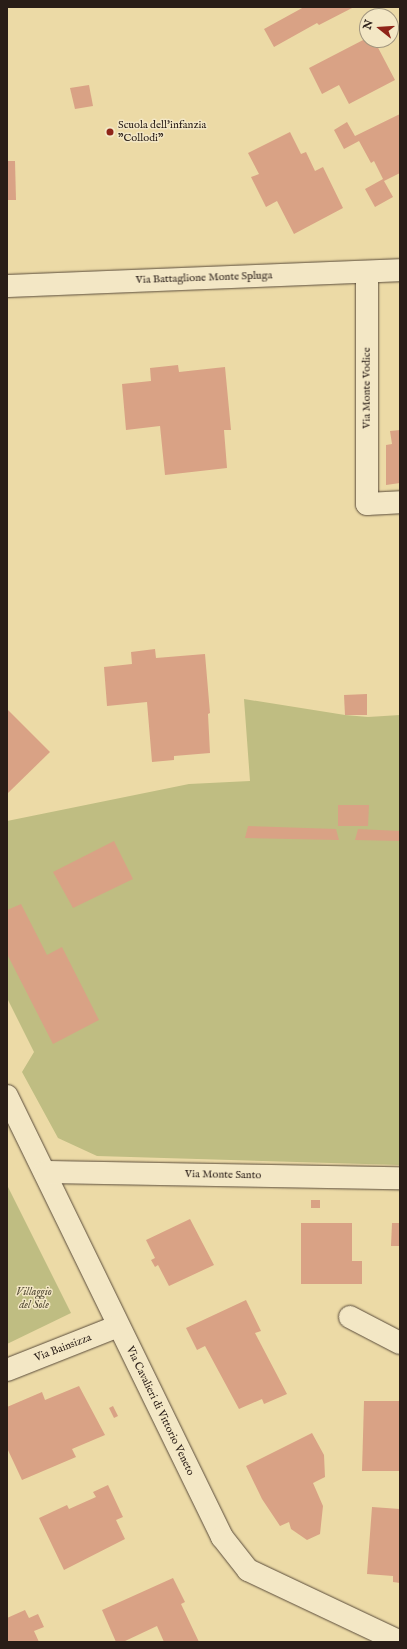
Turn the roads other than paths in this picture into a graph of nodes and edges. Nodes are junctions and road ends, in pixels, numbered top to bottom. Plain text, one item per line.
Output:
1 (400, 270) edge
2 (367, 272) junction
3 (7, 286) edge
4 (400, 502) edge
5 (7, 1096) edge
6 (46, 1172) junction
7 (400, 1178) edge
8 (350, 1317) dead end
9 (118, 1326) junction
10 (400, 1343) edge
11 (7, 1370) edge
12 (400, 1642) edge

1 - 2 street, Via Battaglione Monte Spluga
2 - 3 street, Via Battaglione Monte Spluga
2 - 4 street, Via Monte Vodice
5 - 6 street, Via Cavalieri di Vittorio Veneto
6 - 7 street, Via Monte Santo
6 - 9 street, Via Cavalieri di Vittorio Veneto
8 - 10 street
9 - 11 street, Via Bainsizza
9 - 12 street, Via Cavalieri di Vittorio Veneto

